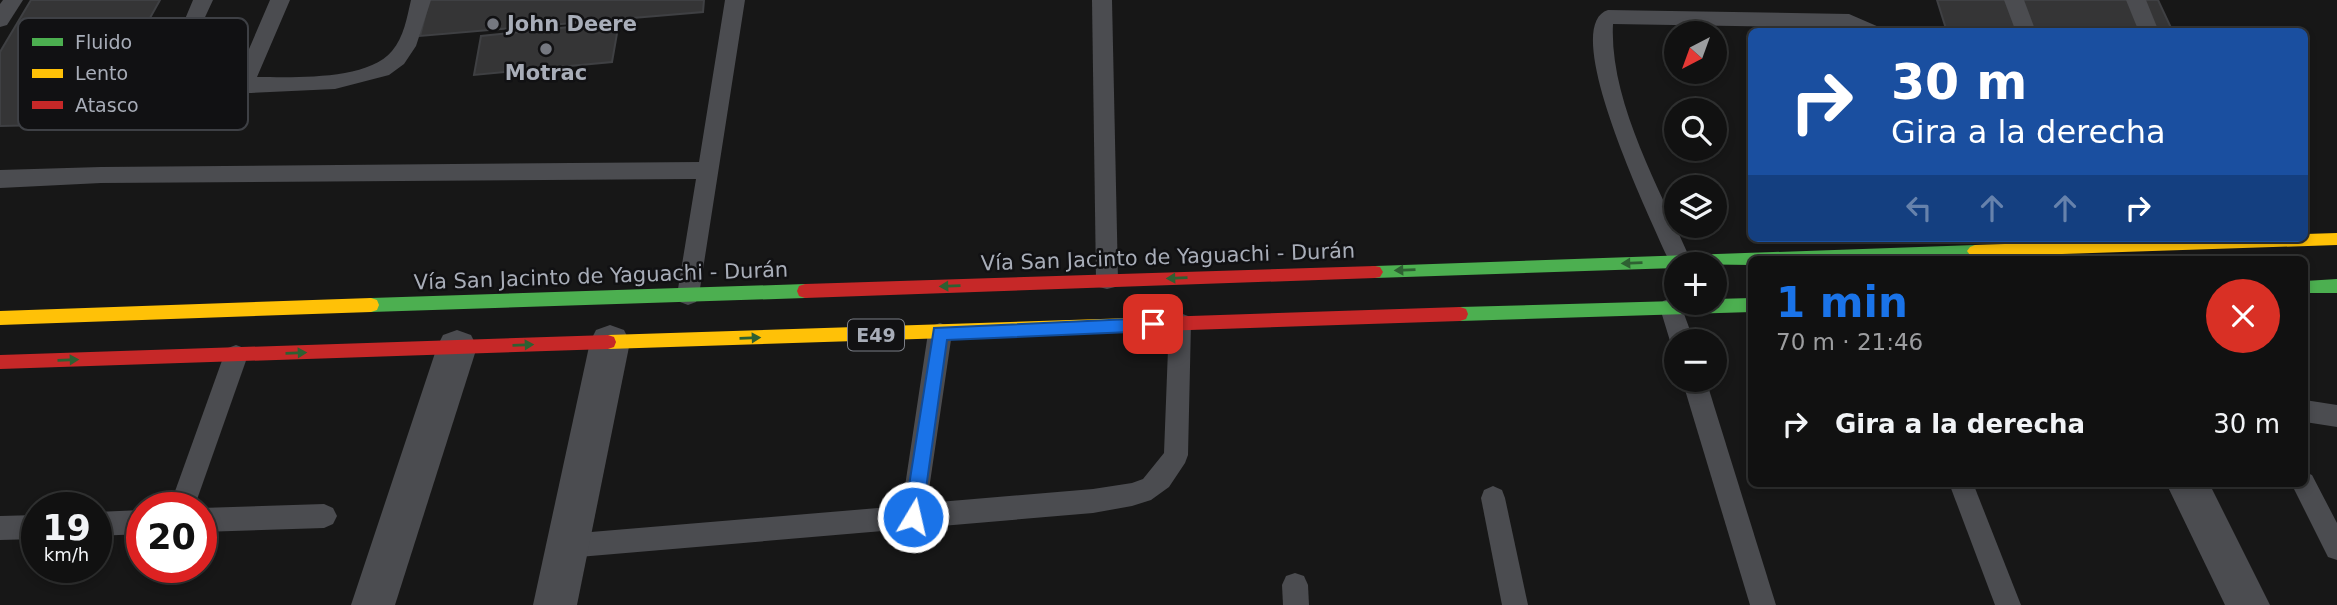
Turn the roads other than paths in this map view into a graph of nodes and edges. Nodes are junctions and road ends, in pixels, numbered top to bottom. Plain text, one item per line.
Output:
1 (13, 0) edge
2 (203, 0) edge
3 (280, 0) edge
4 (421, 0) edge
5 (735, 0) edge
6 (1102, 0) edge
7 (2014, 0) edge
8 (2136, 0) edge
9 (195, 18) edge
10 (0, 20) edge
11 (1864, 28) edge
12 (2024, 28) edge
13 (2147, 28) edge
14 (248, 75) edge
15 (248, 84) edge
16 (709, 170) junction
17 (0, 178) edge
18 (2308, 239) edge
19 (2337, 239) edge
20 (2110, 242) edge
21 (1984, 244) edge
22 (1676, 252) edge
23 (1769, 256) edge
24 (1748, 257) edge
25 (1727, 258) edge
26 (1664, 262) edge
27 (1107, 281) junction
28 (2337, 286) edge
29 (2308, 287) edge
30 (688, 295) junction
31 (1748, 305) edge
32 (1727, 306) edge
33 (1664, 308) edge
34 (0, 318) edge
35 (1180, 323) junction
36 (940, 333) junction
37 (610, 342) junction
38 (457, 347) junction
39 (236, 355) junction
40 (0, 362) edge
41 (1698, 392) edge
42 (2308, 411) edge
43 (2337, 416) edge
44 (1963, 487) edge
45 (2189, 487) edge
46 (2305, 487) edge
47 (187, 492) edge
48 (1493, 498) dead end
49 (324, 516) dead end
50 (913, 517) junction
51 (217, 519) edge
52 (21, 527) edge
53 (0, 528) edge
54 (567, 546) junction
55 (2337, 548) edge
56 (373, 605) edge
57 (555, 605) edge
58 (1515, 605) edge
59 (1763, 605) edge
60 (2008, 605) edge
61 (2248, 605) edge

1 - 10 lane
2 - 9 lane
3 - 14 lane
4 - 15 lane
5 - 16 lane
6 - 27 lane
7 - 12 lane
8 - 13 lane
11 - 22 lane
16 - 17 lane
16 - 30 lane
18 - 19 main road, Vía San Jacinto de Yaguachi - Durán / E49
20 - 21 main road, Vía San Jacinto de Yaguachi - Durán / E49
21 - 23 main road, Vía San Jacinto de Yaguachi - Durán / E49
24 - 25 main road, Vía San Jacinto de Yaguachi - Durán / E49
26 -> 27 main road, Vía San Jacinto de Yaguachi - Durán / E49
27 -> 30 main road, Vía San Jacinto de Yaguachi - Durán / E49
28 - 29 main road
30 - 34 main road, Vía San Jacinto de Yaguachi - Durán / E49
31 - 32 main road, E49
33 - 35 main road, E49
35 - 36 main road, E49
35 - 50 lane
37 -> 36 main road, E49
36 - 50 lane
38 -> 37 main road, E49
37 - 54 street
39 -> 38 main road, E49
38 - 56 street
40 -> 39 main road, E49
39 - 47 lane
41 - 59 lane
42 - 43 lane
44 - 60 lane
45 - 61 street
46 - 55 lane
48 - 58 lane
49 - 51 lane
50 - 54 lane
52 - 53 lane
54 - 57 street

